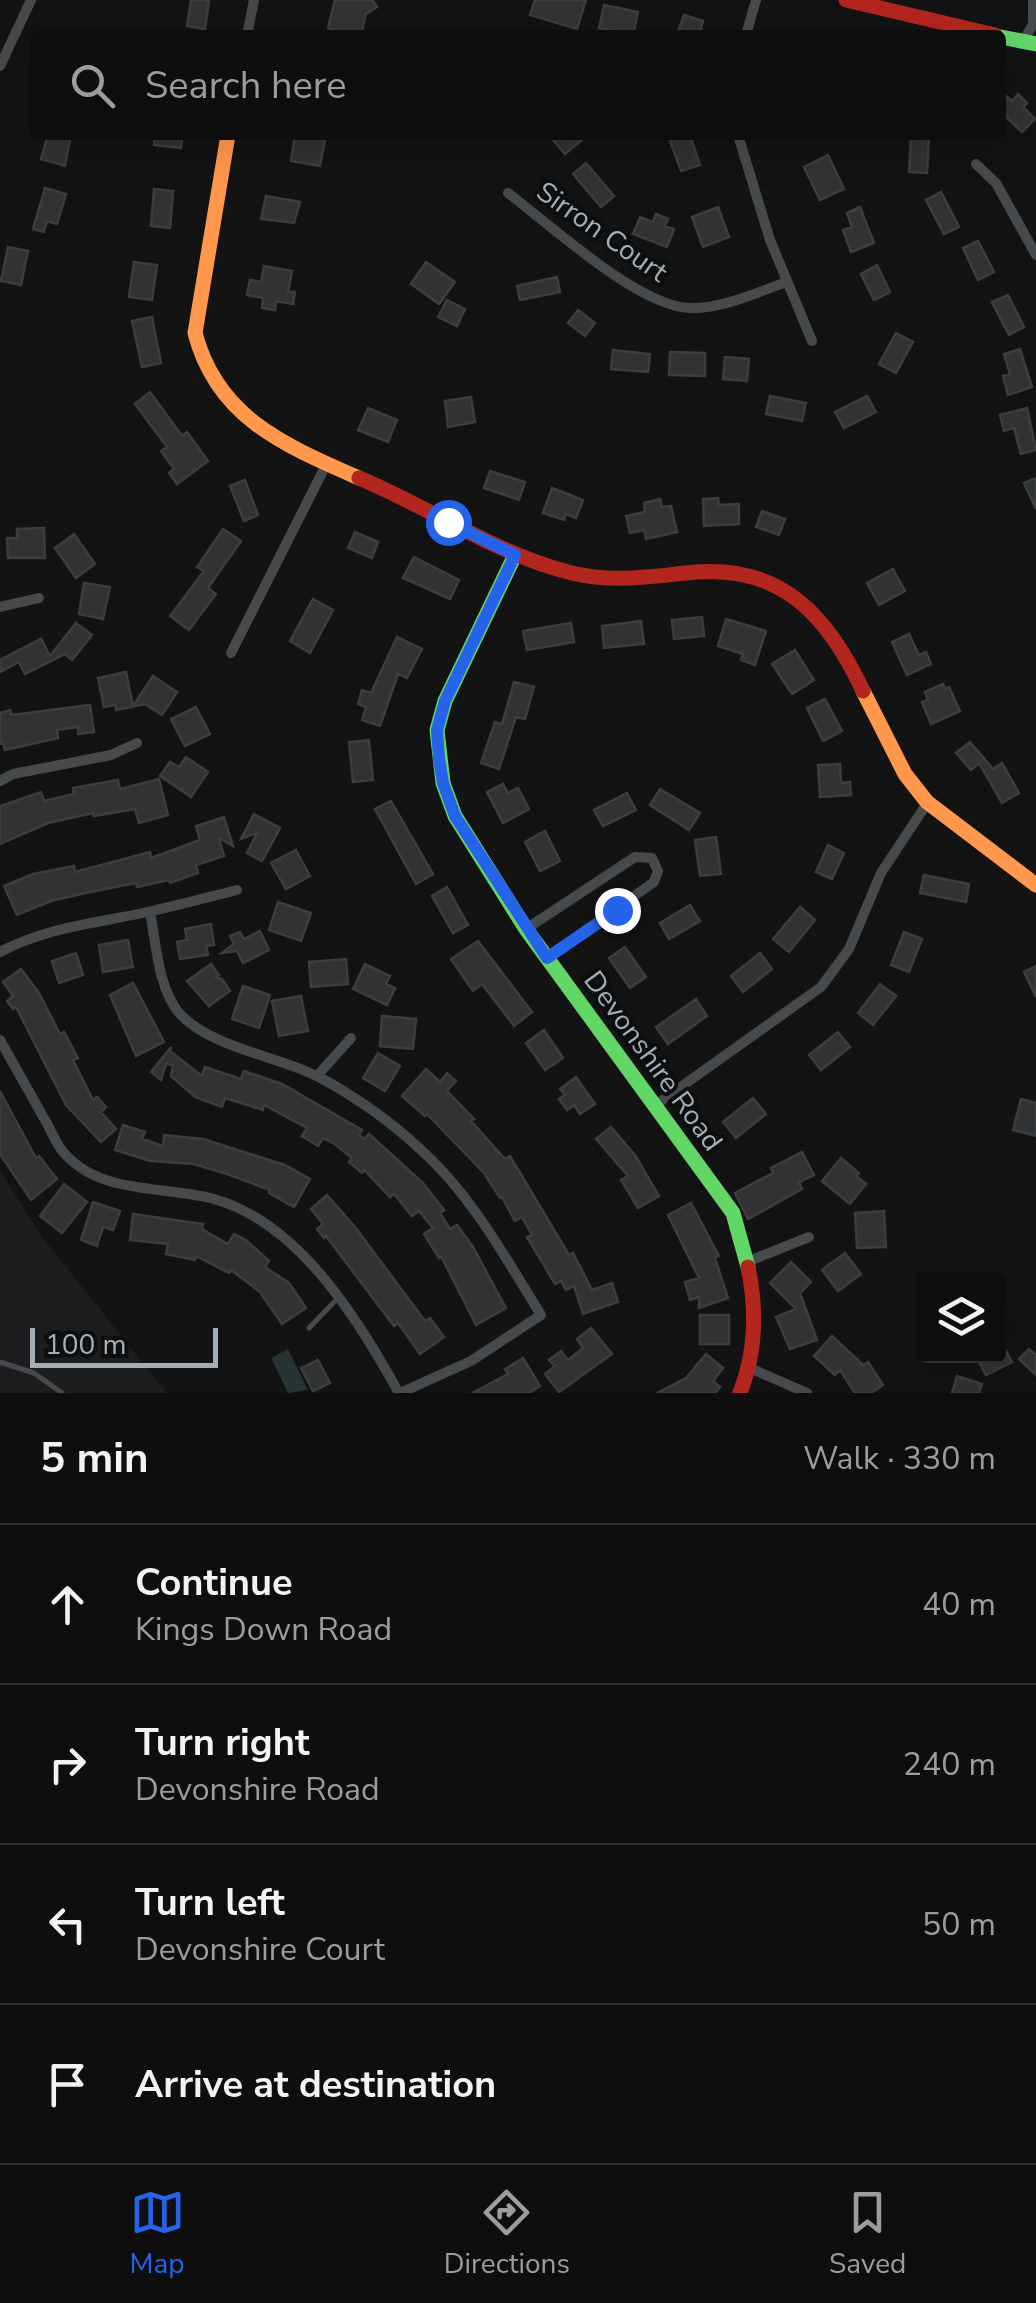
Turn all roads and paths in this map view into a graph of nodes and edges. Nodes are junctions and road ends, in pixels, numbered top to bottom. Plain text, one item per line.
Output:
1 (31, 0) edge
2 (254, 0) edge
3 (756, 0) edge
4 (846, 0) edge
5 (1032, 0) edge
6 (248, 30) edge
7 (747, 30) edge
8 (973, 30) edge
9 (1030, 43) edge
10 (0, 66) edge
11 (227, 140) edge
12 (740, 140) edge
13 (976, 164) dead end
14 (508, 193) dead end
15 (1036, 255) edge
16 (787, 282) junction
17 (812, 340) dead end
18 (327, 463) junction
19 (515, 555) junction
20 (38, 598) dead end
21 (0, 608) edge
22 (231, 653) dead end
23 (137, 744) dead end
24 (0, 781) edge
25 (928, 802) junction
26 (1036, 885) edge
27 (237, 890) dead end
28 (150, 912) junction
29 (526, 929) junction
30 (0, 952) edge
31 (547, 958) junction
32 (351, 1038) dead end
33 (0, 1040) edge
34 (318, 1076) junction
35 (654, 1106) junction
36 (809, 1237) dead end
37 (749, 1260) junction
38 (337, 1299) junction
39 (309, 1328) dead end
40 (0, 1362) edge
41 (752, 1369) junction
42 (62, 1393) edge
43 (400, 1393) edge
44 (740, 1393) edge
45 (807, 1393) edge

1 - 10 street
2 - 6 street
3 - 7 street
4 - 8 street
5 - 9 street
11 - 18 street
12 - 16 street
13 - 15 street
14 - 16 street, Sirron Court
16 - 17 street
18 - 19 street
18 - 22 street
19 - 25 street
19 - 29 street, Devonshire Road
20 - 21 street
23 - 24 street
25 - 26 street
25 - 35 street
27 - 28 street
28 - 30 street
28 - 34 street
29 - 31 street, Devonshire Road
29 - 31 street
31 - 35 street, Devonshire Road
32 - 34 street
33 - 38 street
34 - 43 street
35 - 37 street, Devonshire Road
36 - 37 street
37 - 41 street, Devonshire Road
38 - 39 lane
38 - 43 street
40 - 42 lane
41 - 44 street, Devonshire Road
41 - 45 street

